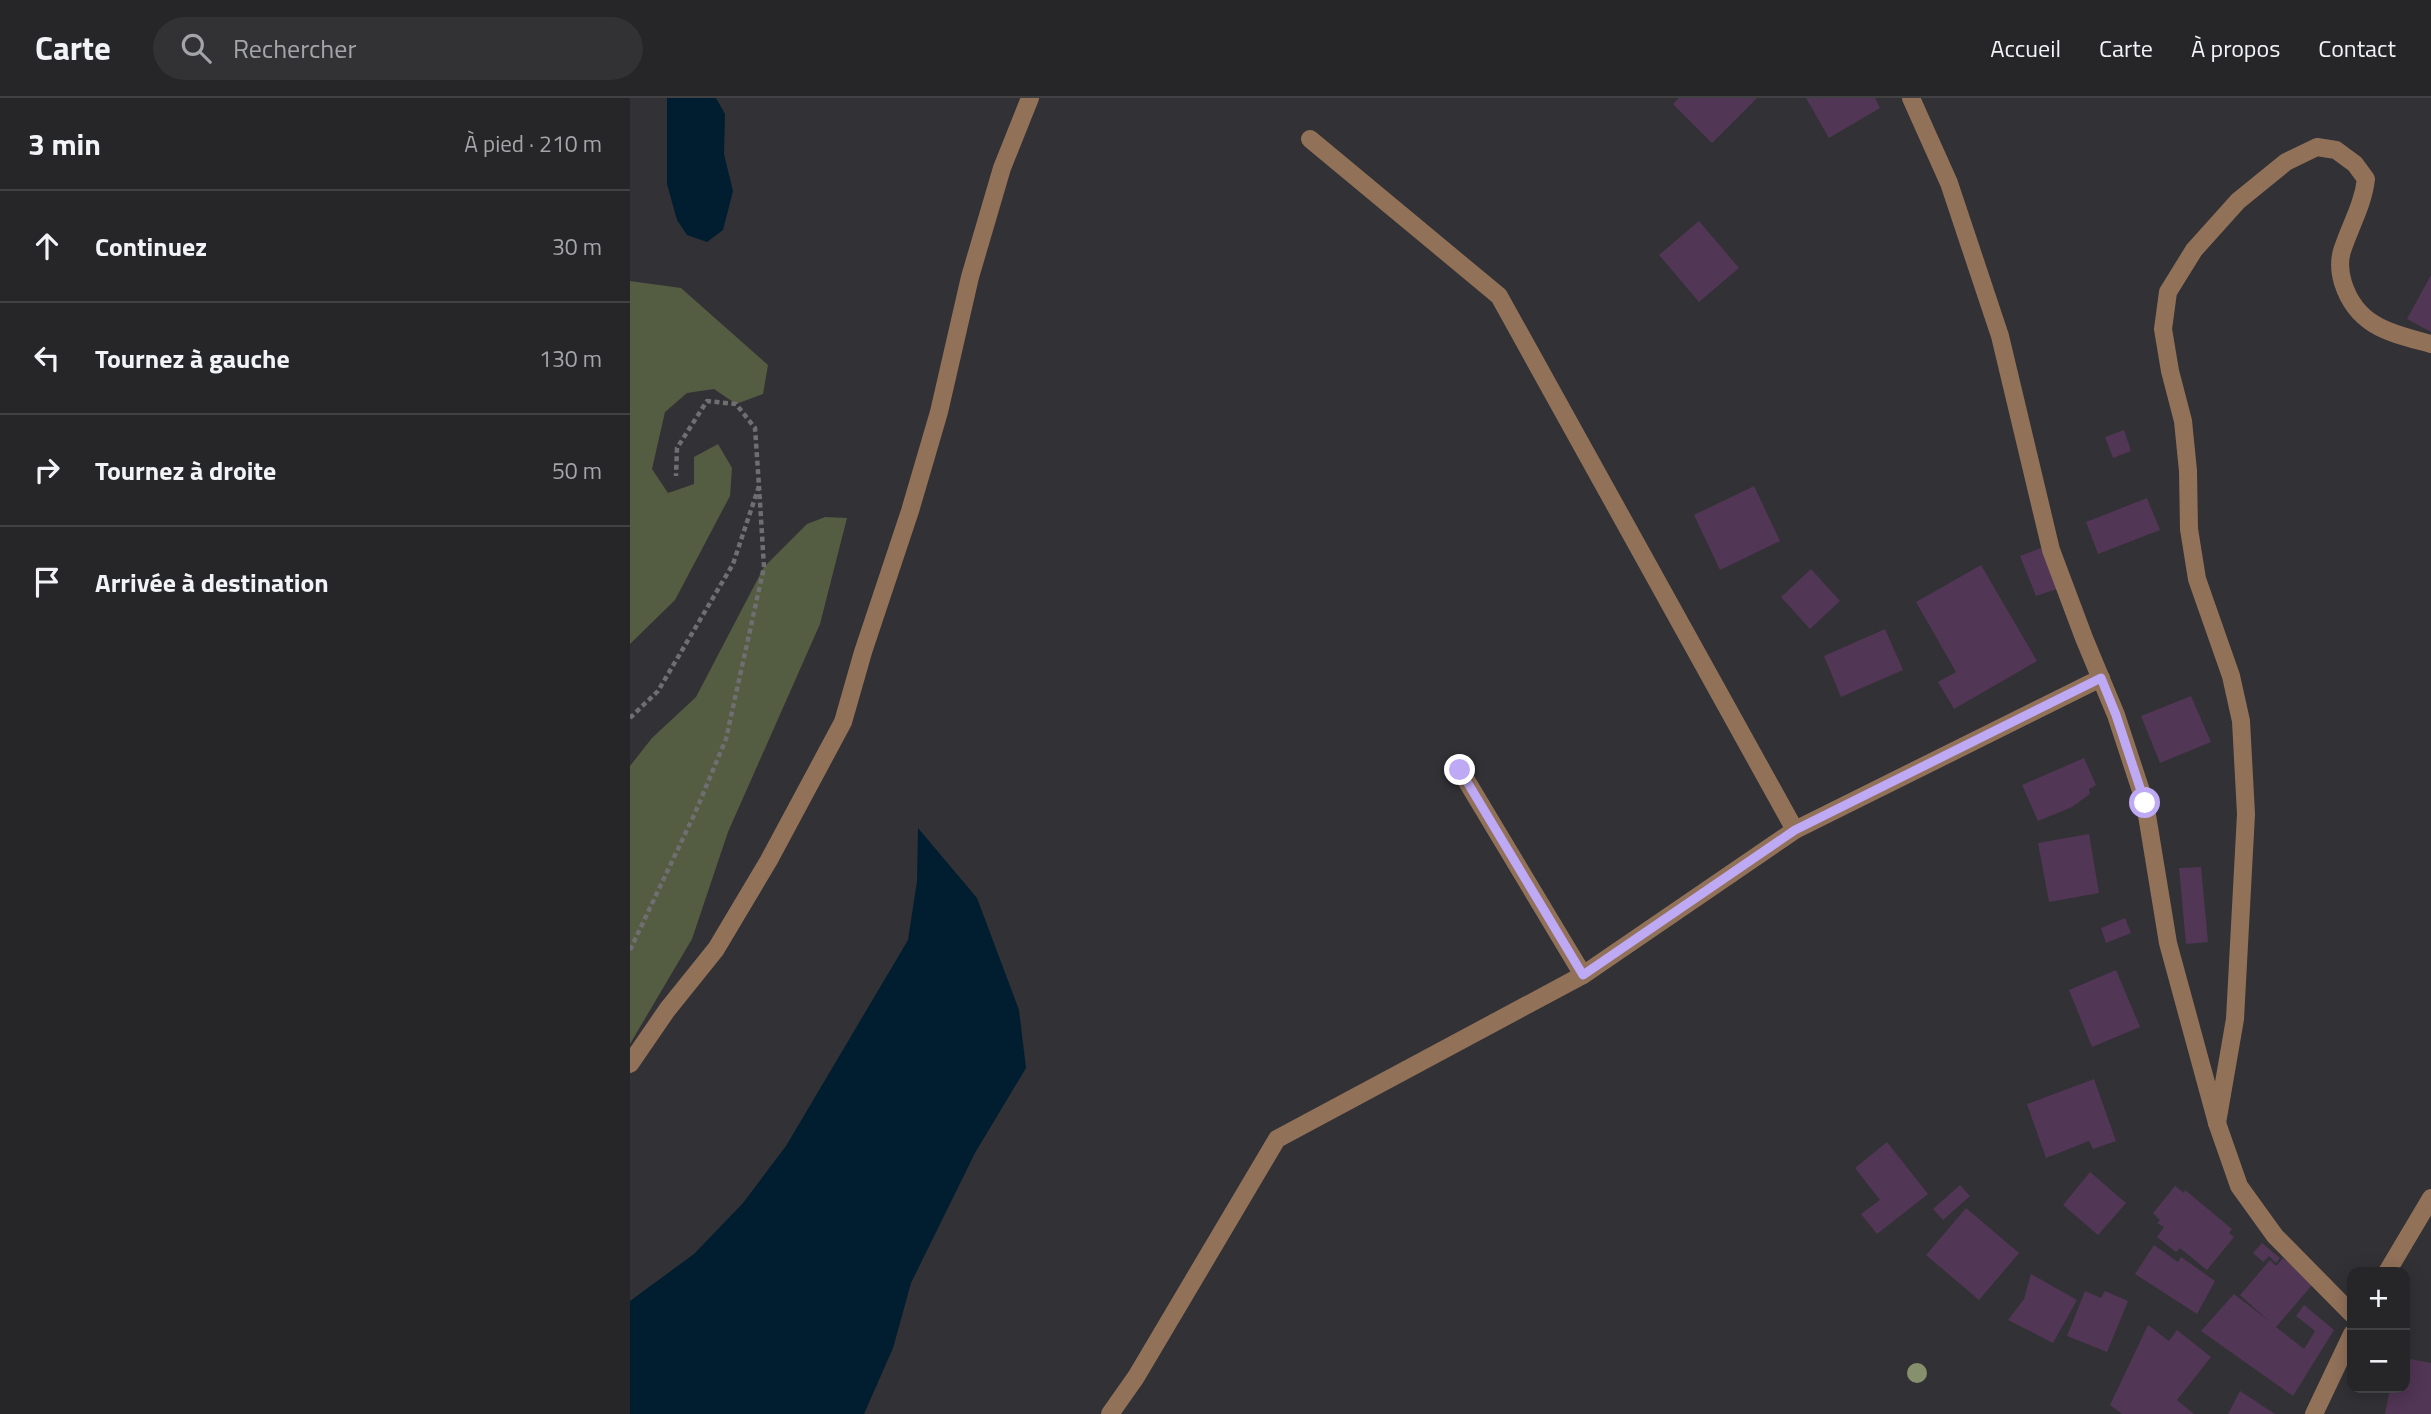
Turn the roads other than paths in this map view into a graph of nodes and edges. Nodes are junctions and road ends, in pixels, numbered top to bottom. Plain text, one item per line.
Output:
1 (1030, 98) edge
2 (1911, 98) edge
3 (1310, 139) dead end
4 (2431, 344) edge
5 (2101, 678) junction
6 (1460, 770) dead end
7 (1795, 830) junction
8 (1583, 975) junction
9 (630, 1064) edge
10 (2217, 1123) junction
11 (2431, 1198) edge
12 (2390, 1267) edge
13 (2347, 1309) edge
14 (2347, 1345) edge
15 (1110, 1414) edge
16 (2314, 1414) edge

1 - 9 street
2 - 5 street
3 - 7 street
4 - 10 street
5 - 7 street
5 - 10 street
6 - 8 street
7 - 8 street
8 - 15 street
10 - 13 street
11 - 12 street
14 - 16 street

